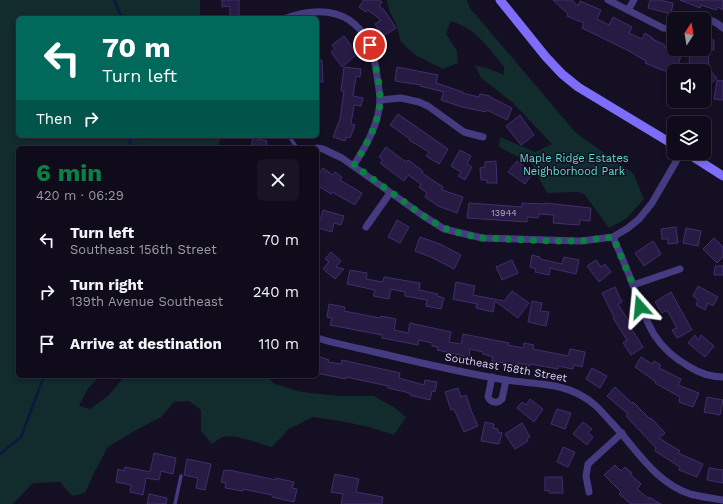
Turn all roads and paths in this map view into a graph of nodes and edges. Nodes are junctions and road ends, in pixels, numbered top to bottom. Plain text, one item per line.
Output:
1 (500, 0) edge
2 (608, 0) edge
3 (634, 0) edge
4 (628, 10) junction
5 (292, 16) edge
6 (711, 20) edge
7 (667, 28) edge
8 (723, 28) edge
9 (380, 100) junction
10 (483, 137) dead end
11 (667, 141) edge
12 (319, 148) edge
13 (677, 160) edge
14 (698, 160) edge
15 (354, 165) junction
16 (723, 176) edge
17 (390, 193) junction
18 (366, 227) dead end
19 (613, 237) junction
20 (680, 269) dead end
21 (633, 285) junction
22 (319, 338) edge
23 (492, 377) junction
24 (723, 377) edge
25 (506, 380) junction
26 (622, 433) junction
27 (181, 476) dead end
28 (589, 492) dead end
29 (723, 500) edge
30 (175, 504) edge

1 - 11 main road
2 - 4 street
3 - 4 street
4 - 7 street
5 - 9 street
6 - 8 street
9 - 10 street
9 - 15 street
12 - 15 street
13 - 19 street
14 - 16 main road
15 - 17 street
17 - 18 street
17 - 19 street
19 - 21 street
20 - 21 street
21 - 24 street
22 - 23 street, Southeast 158th Street
23 - 25 street, Southeast 158th Street
23 - 25 street
25 - 26 street, Southeast 158th Street
26 - 28 street
26 - 29 street, Southeast 158th Street
27 - 30 lane

